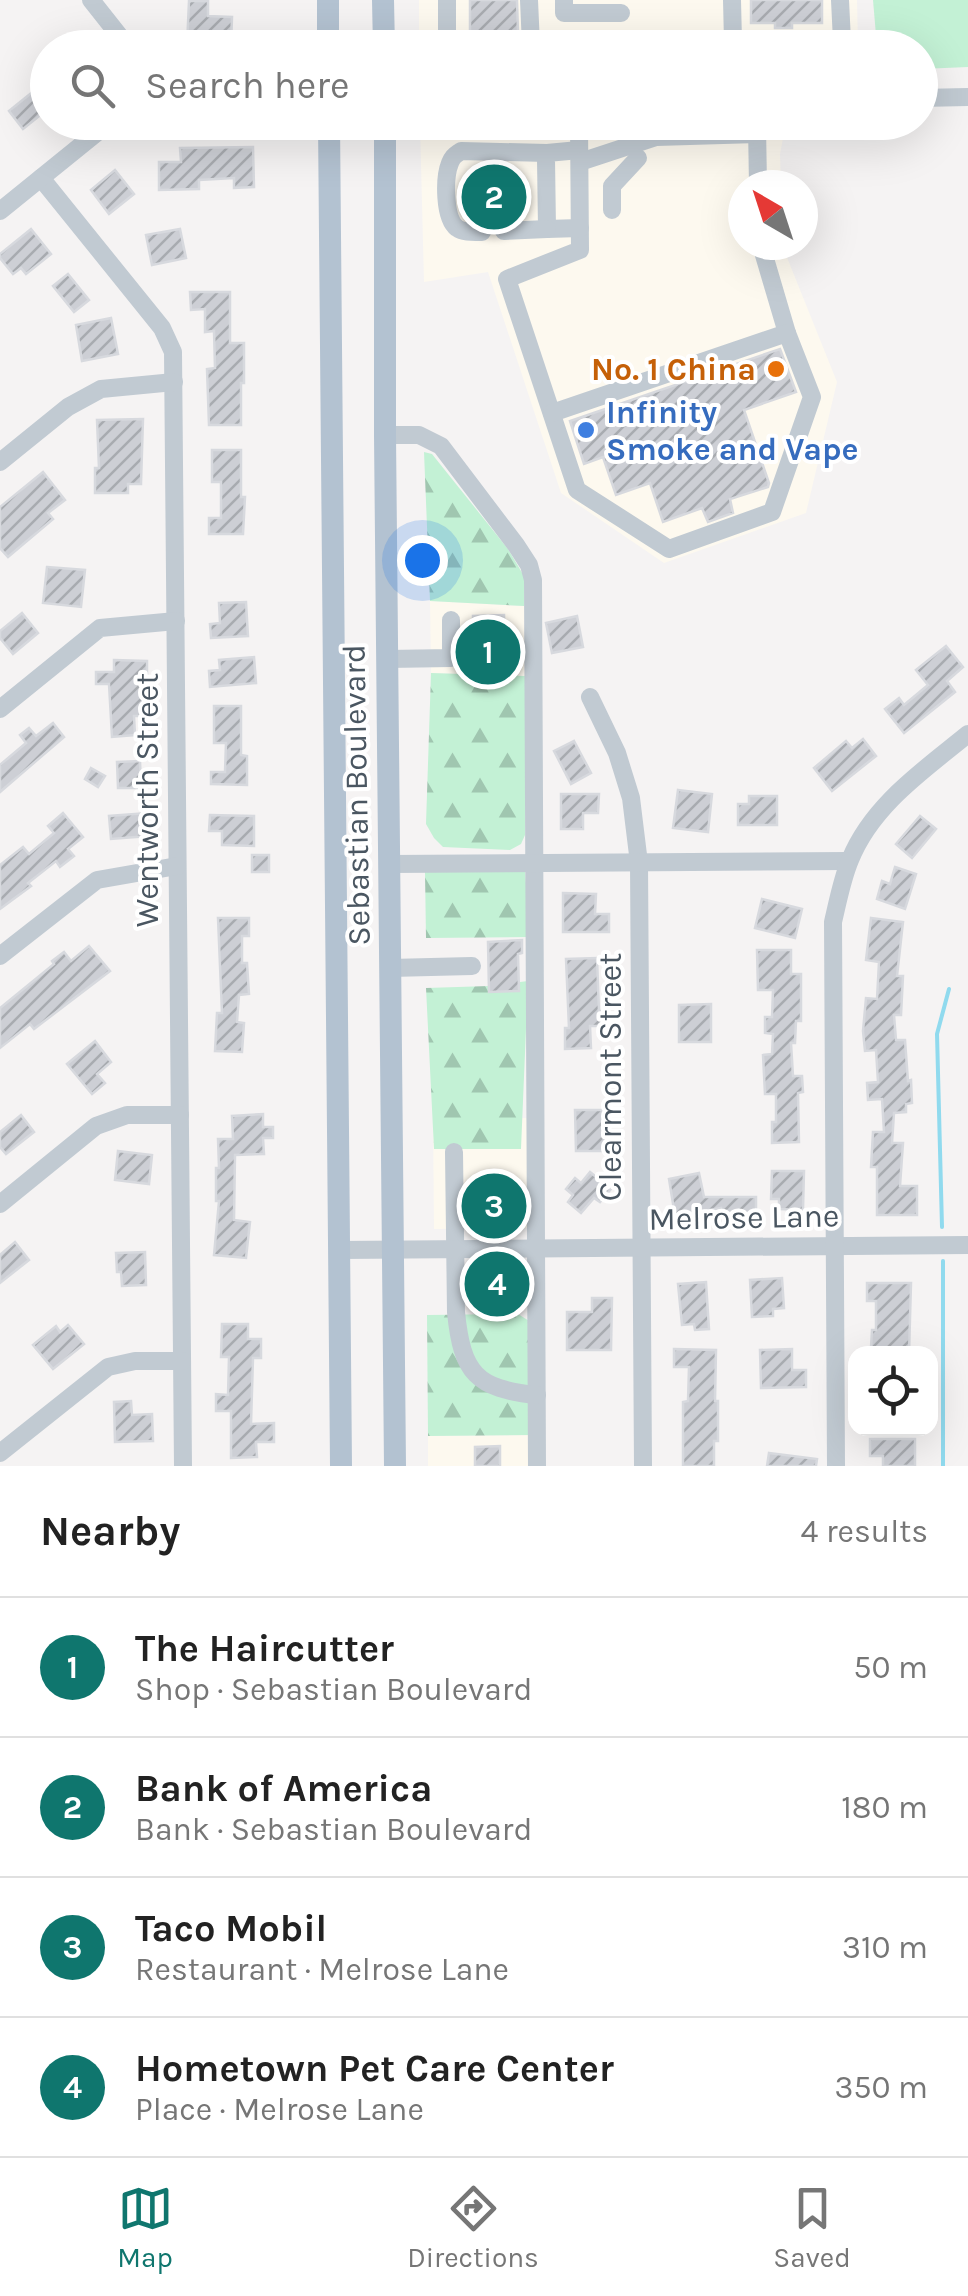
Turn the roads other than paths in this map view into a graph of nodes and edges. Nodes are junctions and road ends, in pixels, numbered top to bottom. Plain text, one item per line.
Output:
1 (91, 0) edge
2 (328, 0) edge
3 (383, 0) edge
4 (446, 0) edge
5 (529, 0) edge
6 (564, 0) edge
7 (732, 0) edge
8 (840, 0) edge
9 (621, 6) edge
10 (115, 30) edge
11 (328, 30) edge
12 (384, 30) edge
13 (447, 30) edge
14 (530, 30) edge
15 (732, 30) edge
16 (841, 30) edge
17 (968, 97) edge
18 (938, 98) edge
19 (88, 140) edge
20 (329, 140) edge
21 (385, 140) edge
22 (579, 140) edge
23 (644, 140) edge
24 (757, 140) edge
25 (547, 153) junction
26 (579, 156) junction
27 (638, 158) dead end
28 (758, 170) edge
29 (41, 178) junction
30 (612, 210) dead end
31 (0, 211) edge
32 (580, 228) junction
33 (547, 229) junction
34 (504, 231) dead end
35 (482, 232) dead end
36 (766, 260) edge
37 (788, 333) junction
38 (174, 382) junction
39 (552, 413) junction
40 (385, 435) junction
41 (0, 462) edge
42 (451, 620) dead end
43 (176, 621) junction
44 (388, 658) junction
45 (590, 697) dead end
46 (0, 709) edge
47 (968, 734) edge
48 (849, 860) junction
49 (390, 864) junction
50 (535, 864) junction
51 (639, 864) junction
52 (177, 866) junction
53 (0, 956) edge
54 (472, 966) dead end
55 (390, 968) junction
56 (180, 1115) junction
57 (454, 1152) dead end
58 (0, 1204) edge
59 (968, 1245) edge
60 (835, 1246) junction
61 (536, 1248) junction
62 (641, 1248) junction
63 (454, 1249) junction
64 (340, 1250) junction
65 (392, 1250) junction
66 (182, 1361) junction
67 (537, 1396) junction
68 (0, 1453) edge
69 (183, 1466) edge
70 (341, 1466) edge
71 (395, 1466) edge
72 (537, 1466) edge
73 (643, 1466) edge
74 (836, 1466) edge

1 - 10 street
2 - 11 main road
3 - 12 main road
4 - 13 street
5 - 14 street
6 - 9 street
7 - 15 street
8 - 16 street
17 - 18 street
19 - 29 street
20 - 64 main road, Sebastian Boulevard
21 - 40 main road, Sebastian Boulevard
22 - 26 street
23 - 26 street
24 - 28 street
25 - 26 street
25 - 33 street
25 - 35 street
26 - 32 street
27 - 30 street
29 - 31 street
29 - 38 street, Wentworth Street
32 - 33 street
32 - 39 street
33 - 34 street
36 - 37 street
37 - 39 street
37 - 39 street
38 - 41 street
38 - 43 street, Wentworth Street
40 - 44 main road, Sebastian Boulevard
40 - 50 street
42 - 44 street
43 - 46 street
43 - 52 street, Wentworth Street
44 - 49 main road, Sebastian Boulevard
45 - 51 street, Clearmont Street
47 - 48 street
48 - 51 street
48 - 60 street
49 - 50 street
49 - 55 main road, Sebastian Boulevard
50 - 51 street
50 - 61 street
51 - 62 street, Clearmont Street
52 - 53 street
52 - 56 street, Wentworth Street
54 - 55 street
55 - 65 main road, Sebastian Boulevard
56 - 58 street
56 - 66 street, Wentworth Street
57 - 63 street
59 - 60 street, Melrose Lane
60 - 62 street, Melrose Lane
60 - 74 street
61 - 62 street, Melrose Lane
61 - 63 street, Melrose Lane
61 - 67 street
62 - 73 street, Clearmont Street
63 - 65 street, Melrose Lane
63 - 67 street
64 - 65 street, Melrose Lane
64 - 70 main road, Sebastian Boulevard
65 - 71 main road, Sebastian Boulevard
66 - 68 street
66 - 69 street, Wentworth Street
67 - 72 street

